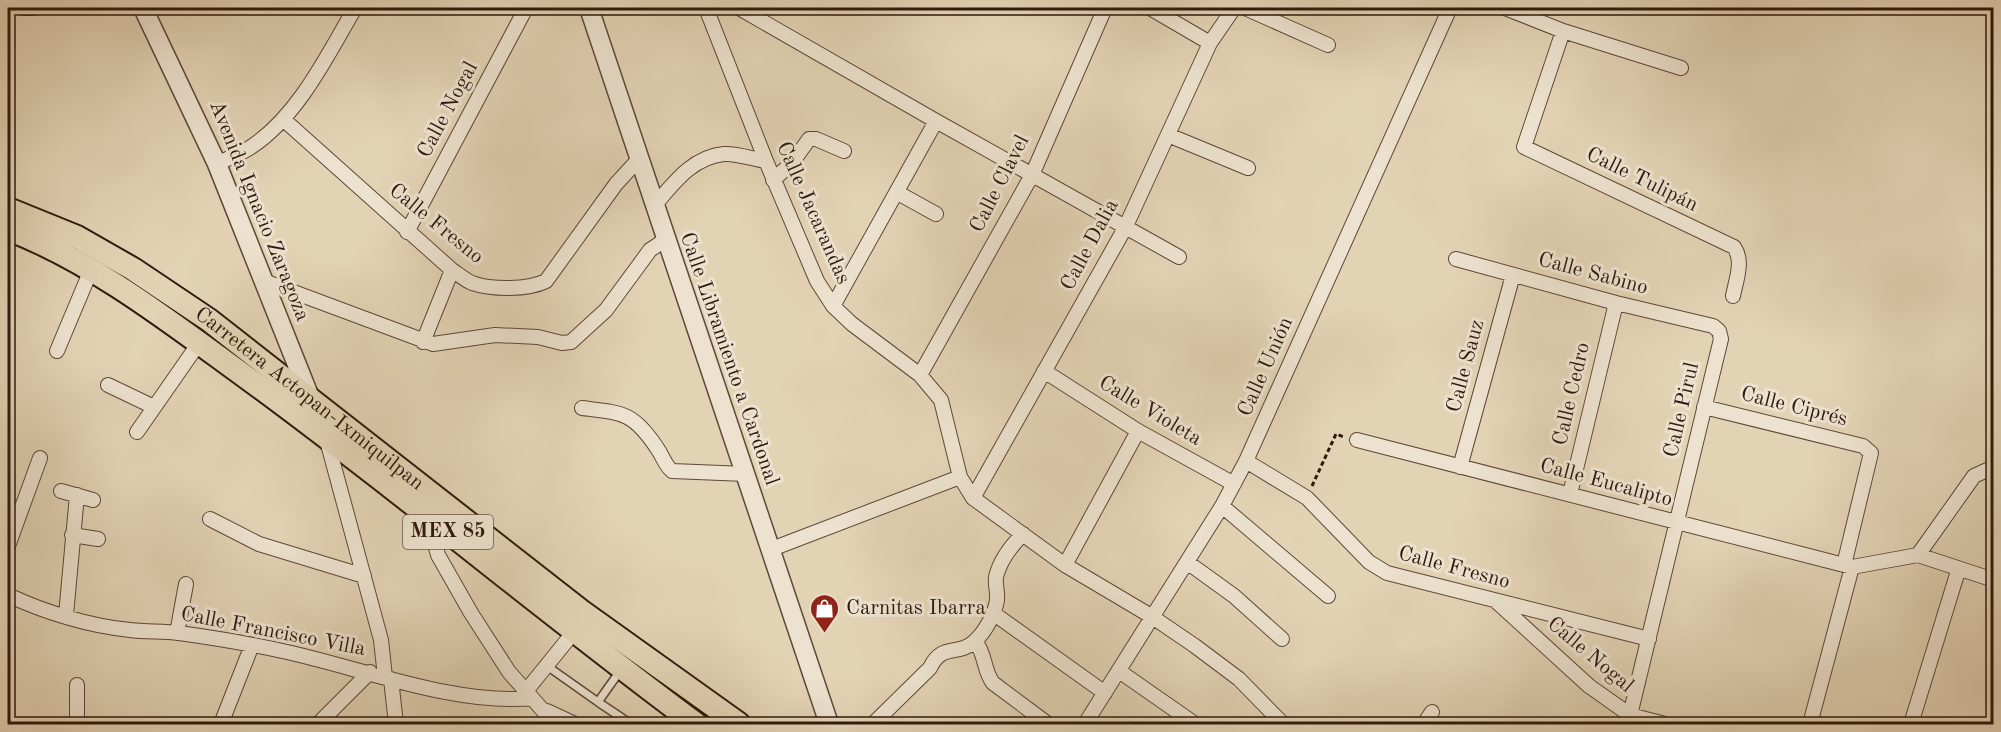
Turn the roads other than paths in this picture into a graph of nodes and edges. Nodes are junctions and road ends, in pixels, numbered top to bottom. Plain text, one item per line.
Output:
1 (143, 8) edge
2 (355, 8) edge
3 (526, 8) edge
4 (590, 8) edge
5 (706, 8) edge
6 (739, 8) edge
7 (1105, 8) edge
8 (1150, 8) edge
9 (1234, 8) edge
10 (1245, 8) edge
11 (1450, 8) edge
12 (1505, 8) edge
13 (1563, 31) junction
14 (1210, 43) junction
15 (1328, 45) dead end
16 (1681, 68) dead end
17 (283, 119) junction
18 (936, 121) junction
19 (1168, 135) junction
20 (844, 151) dead end
21 (638, 160) junction
22 (766, 161) junction
23 (217, 164) junction
24 (1248, 168) dead end
25 (1032, 175) junction
26 (773, 180) junction
27 (898, 193) junction
28 (654, 206) junction
29 (8, 209) edge
30 (936, 214) dead end
31 (1125, 228) junction
32 (8, 229) edge
33 (407, 232) junction
34 (665, 240) junction
35 (1179, 257) dead end
36 (1455, 259) dead end
37 (91, 270) junction
38 (452, 270) junction
39 (1513, 275) junction
40 (264, 281) junction
41 (1733, 296) dead end
42 (1616, 303) junction
43 (833, 306) junction
44 (1719, 330) joint
45 (423, 342) junction
46 (199, 343) junction
47 (57, 351) dead end
48 (1044, 371) junction
49 (920, 375) junction
50 (108, 385) dead end
51 (312, 402) junction
52 (154, 407) junction
53 (1704, 407) junction
54 (582, 408) dead end
55 (1138, 431) junction
56 (137, 432) dead end
57 (326, 435) junction
58 (1357, 440) road end
59 (40, 458) dead end
60 (1246, 462) junction
61 (1460, 467) junction
62 (1990, 470) edge
63 (746, 474) junction
64 (960, 477) junction
65 (1234, 484) junction
66 (61, 491) dead end
67 (77, 495) junction
68 (1570, 495) junction
69 (973, 498) junction
70 (93, 500) dead end
71 (1222, 506) junction
72 (428, 516) junction
73 (210, 519) dead end
74 (1678, 523) junction
75 (1023, 534) junction
76 (72, 535) junction
77 (98, 539) dead end
78 (8, 546) edge
79 (769, 550) junction
80 (1918, 555) junction
81 (1187, 562) junction
82 (1065, 565) junction
83 (1848, 566) junction
84 (1958, 571) junction
85 (364, 576) junction
86 (1994, 580) edge
87 (186, 584) dead end
88 (8, 595) edge
89 (1328, 596) dead end
90 (1496, 601) junction
91 (993, 613) junction
92 (66, 615) junction
93 (1151, 616) junction
94 (177, 633) junction
95 (573, 633) junction
96 (1282, 639) dead end
97 (1649, 639) junction
98 (975, 641) junction
99 (252, 645) junction
100 (547, 666) junction
101 (622, 669) junction
102 (1119, 671) junction
103 (370, 672) junction
104 (388, 678) junction
105 (77, 685) dead end
106 (1106, 693) junction
107 (529, 694) junction
108 (598, 702) junction
109 (545, 710) junction
110 (1432, 712) dead end
111 (1630, 715) junction
112 (77, 724) edge
113 (221, 724) edge
114 (318, 724) edge
115 (396, 724) edge
116 (555, 724) edge
117 (575, 724) edge
118 (631, 724) edge
119 (696, 724) edge
120 (739, 724) edge
121 (829, 724) edge
122 (873, 724) edge
123 (1048, 724) edge
124 (1085, 724) edge
125 (1195, 724) edge
126 (1283, 724) edge
127 (1424, 724) edge
128 (1665, 724) edge
129 (1810, 724) edge
130 (1911, 724) edge

1 - 23 street, Avenida Ignacio Zaragoza
2 - 17 street
3 - 33 street, Calle Nogal
4 - 21 street, Calle Libramiento a Cardonal
5 - 22 street, Calle Jacarandas
6 - 18 street
7 - 25 street, Calle Clavel
8 - 14 street
9 - 14 street, Calle Dalia
10 - 15 street
11 - 60 street, Calle Unión
12 - 13 street
13 - 16 street
13 - 41 street, Calle Tulipán
14 - 19 street, Calle Dalia
17 - 23 street
17 - 33 street, Calle Fresno
18 - 25 street
18 - 27 street
19 - 24 street
19 - 31 street, Calle Dalia
20 - 26 street
21 - 28 street, Calle Libramiento a Cardonal
21 - 38 street, Calle Fresno
22 - 26 street, Calle Jacarandas
22 - 28 street
23 - 40 street, Avenida Ignacio Zaragoza
25 - 31 street
25 - 49 street, Calle Clavel
26 - 43 street, Calle Jacarandas
27 - 30 street
27 - 43 street
28 - 34 street, Calle Libramiento a Cardonal
29 - 51 main road, Carretera Actopan-Ixmiquilpan / MEX 85
31 - 35 street
31 - 48 street, Calle Dalia
32 - 37 main road, MEX 85
33 - 38 street, Calle Fresno
34 - 45 street
34 - 63 street, Calle Libramiento a Cardonal
36 - 39 street, Calle Sabino
37 - 46 main road, MEX 85
37 - 47 street
38 - 45 street
39 - 42 street, Calle Sabino
39 - 61 street, Calle Sauz
40 - 45 street
40 - 51 street, Avenida Ignacio Zaragoza
42 - 44 street, Calle Sabino
42 - 68 street, Calle Cedro
43 - 49 street, Calle Jacarandas
44 - 53 street, Calle Pirul
46 - 52 street
46 - 57 main road, MEX 85
48 - 55 street, Calle Violeta
48 - 69 street, Calle Dalia
49 - 64 street, Calle Jacarandas
50 - 52 street
51 - 57 street, Avenida Ignacio Zaragoza
51 - 120 main road, Carretera Actopan-Ixmiquilpan / MEX 85
52 - 56 street
53 - 74 street, Calle Pirul
53 - 83 street, Calle Ciprés
54 - 63 street
55 - 65 street, Calle Violeta
55 - 82 street
57 - 72 main road, MEX 85
57 - 85 street
58 - 61 street, Calle Eucalipto
59 - 78 street
60 - 65 street, Calle Unión
60 - 90 street, Calle Fresno
61 - 68 street, Calle Eucalipto
62 - 80 street
63 - 79 street, Calle Libramiento a Cardonal
64 - 69 street, Calle Jacarandas
64 - 79 street
65 - 71 street, Calle Unión
66 - 67 street
67 - 70 street
67 - 76 street
68 - 74 street, Calle Eucalipto
69 - 75 street, Calle Jacarandas
71 - 81 street, Calle Unión
71 - 89 street
72 - 95 main road, MEX 85
72 - 107 street
73 - 85 street
74 - 83 street, Calle Eucalipto
74 - 97 street, Calle Pirul
75 - 82 street, Calle Jacarandas
75 - 91 street
76 - 77 street
76 - 92 street
79 - 121 street, Calle Libramiento a Cardonal
80 - 83 street
80 - 84 street
81 - 93 street, Calle Unión
81 - 96 street
82 - 93 street, Calle Jacarandas
83 - 129 street
84 - 86 street
84 - 130 street
85 - 104 street
87 - 94 street
88 - 92 street, Calle Francisco Villa
90 - 97 street, Calle Fresno
90 - 111 street, Calle Nogal
91 - 98 street
91 - 106 street
92 - 94 street, Calle Francisco Villa
93 - 102 street, Calle Unión
93 - 126 street, Calle Jacarandas
94 - 99 street, Calle Francisco Villa
95 - 100 street
95 - 101 main road, MEX 85
97 - 111 street, Calle Pirul
98 - 122 street
98 - 123 street
99 - 103 street, Calle Francisco Villa
99 - 113 street
100 - 107 street
100 - 108 lane
101 - 108 lane
101 - 119 main road, MEX 85
102 - 106 street, Calle Unión
102 - 125 street
103 - 104 street, Calle Francisco Villa
103 - 114 street
104 - 107 street, Calle Francisco Villa
104 - 115 street
105 - 112 street
106 - 124 street, Calle Unión
107 - 109 street
108 - 118 lane
109 - 116 street
109 - 117 street
110 - 127 street
111 - 128 street, Calle Nogal

